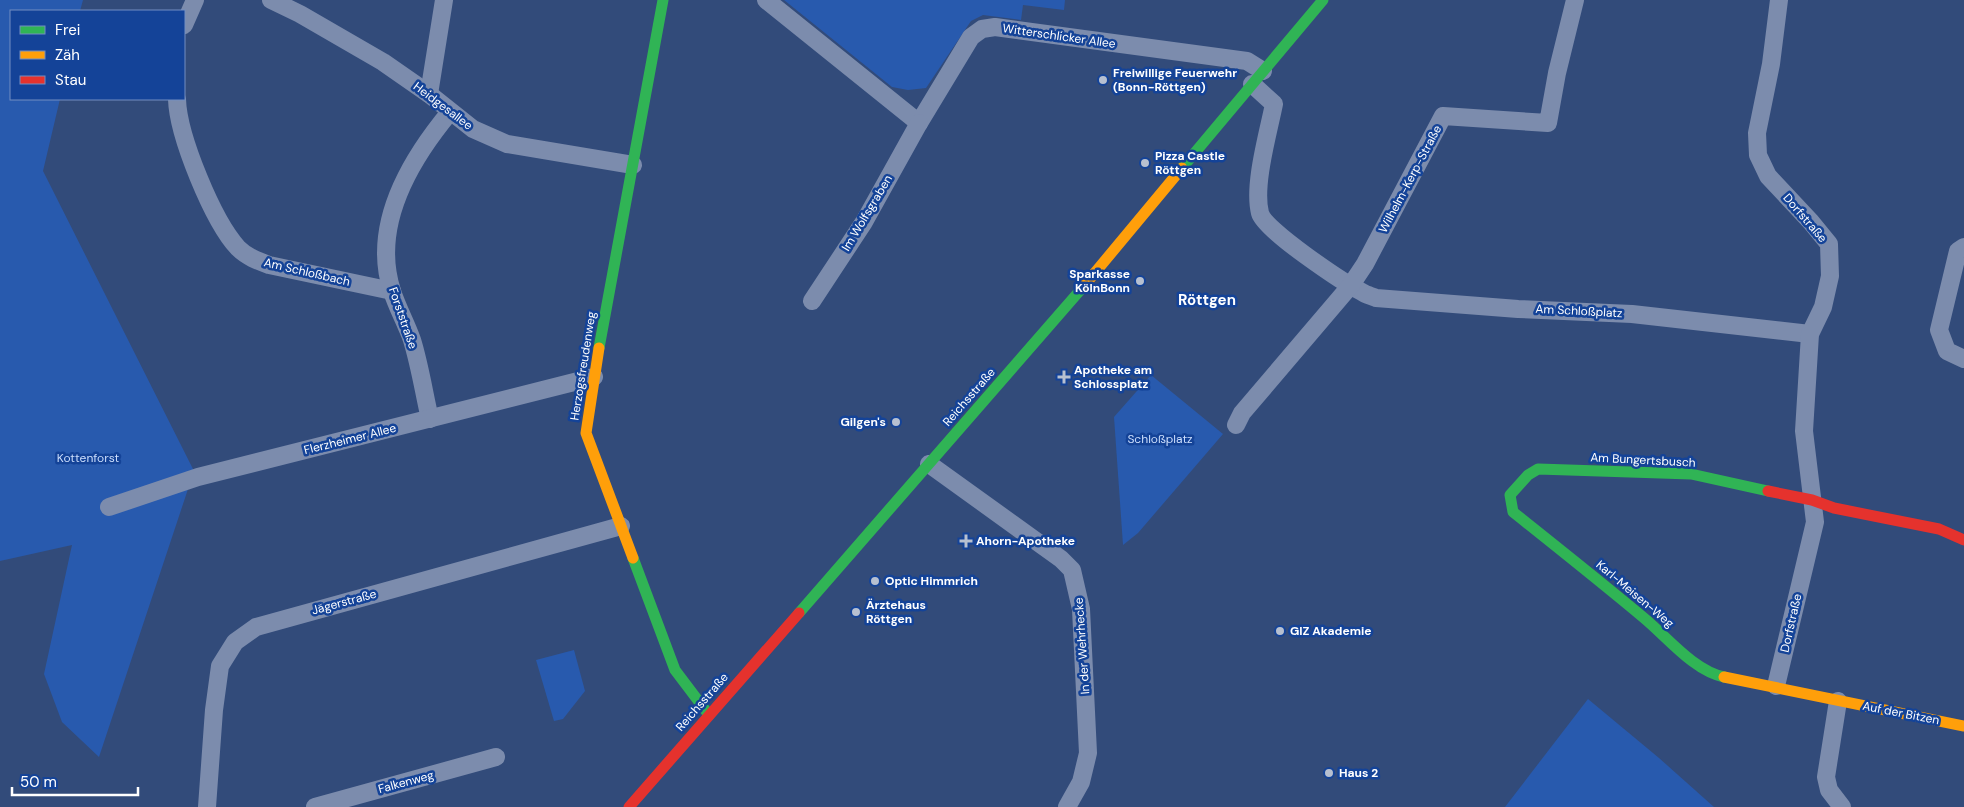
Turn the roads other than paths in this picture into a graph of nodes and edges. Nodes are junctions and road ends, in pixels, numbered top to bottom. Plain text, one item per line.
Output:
1 (194, 0) edge
2 (271, 0) edge
3 (444, 0) edge
4 (663, 0) edge
5 (766, 0) edge
6 (1323, 0) edge
7 (1576, 0) edge
8 (1779, 0) edge
9 (185, 22) edge
10 (1257, 78) junction
11 (429, 94) junction
12 (176, 100) edge
13 (450, 112) junction
14 (919, 123) junction
15 (633, 165) junction
16 (1964, 247) edge
17 (1958, 278) edge
18 (1351, 285) junction
19 (392, 290) junction
20 (812, 301) dead end
21 (1810, 334) junction
22 (1964, 359) edge
23 (594, 377) junction
24 (430, 419) junction
25 (1236, 425) dead end
26 (929, 464) junction
27 (1510, 495) joint
28 (1812, 500) junction
29 (109, 507) dead end
30 (621, 526) junction
31 (1964, 540) edge
32 (1770, 685) junction
33 (1838, 701) junction
34 (709, 715) junction
35 (1964, 726) edge
36 (496, 758) dead end
37 (207, 807) edge
38 (315, 807) edge
39 (629, 807) edge
40 (1068, 807) edge
41 (1842, 807) edge

1 - 9 street
2 - 11 street, Heidgesallee
3 - 11 street
4 - 15 street, Herzogsfreudenweg
5 - 14 street
6 - 10 street, Reichsstraße
7 - 18 street, Wilhelm-Kerp-Straße
8 - 21 street, Dorfstraße
10 - 14 street, Witterschlicker Allee
10 - 18 street, Am Schloßplatz
10 - 26 street, Reichsstraße
11 - 13 street, Heidgesallee
12 - 19 street, Am Schloßbach
13 - 15 street, Heidgesallee
13 - 19 street, Forststraße
14 - 20 street, Im Wolfsgraben
15 - 23 street, Herzogsfreudenweg
16 - 17 street
17 - 22 street
18 - 21 street, Am Schloßplatz
18 - 25 street
19 - 24 street, Forststraße
21 - 28 street, Dorfstraße
23 - 24 street, Flerzheimer Allee
23 - 30 street, Herzogsfreudenweg
24 - 29 street, Flerzheimer Allee
26 - 34 street, Reichsstraße
26 - 40 street, In der Wehrhecke
27 - 28 street, Am Bungertsbusch
27 - 32 street, Karl-Meisen-Weg
28 - 31 street
28 - 32 street, Dorfstraße
30 - 34 street, Herzogsfreudenweg
30 - 37 street, Jägerstraße
32 - 33 street, Auf der Bitzen
33 - 35 street, Auf der Bitzen
33 - 41 street
34 - 39 street, Reichsstraße
36 - 38 street, Falkenweg

